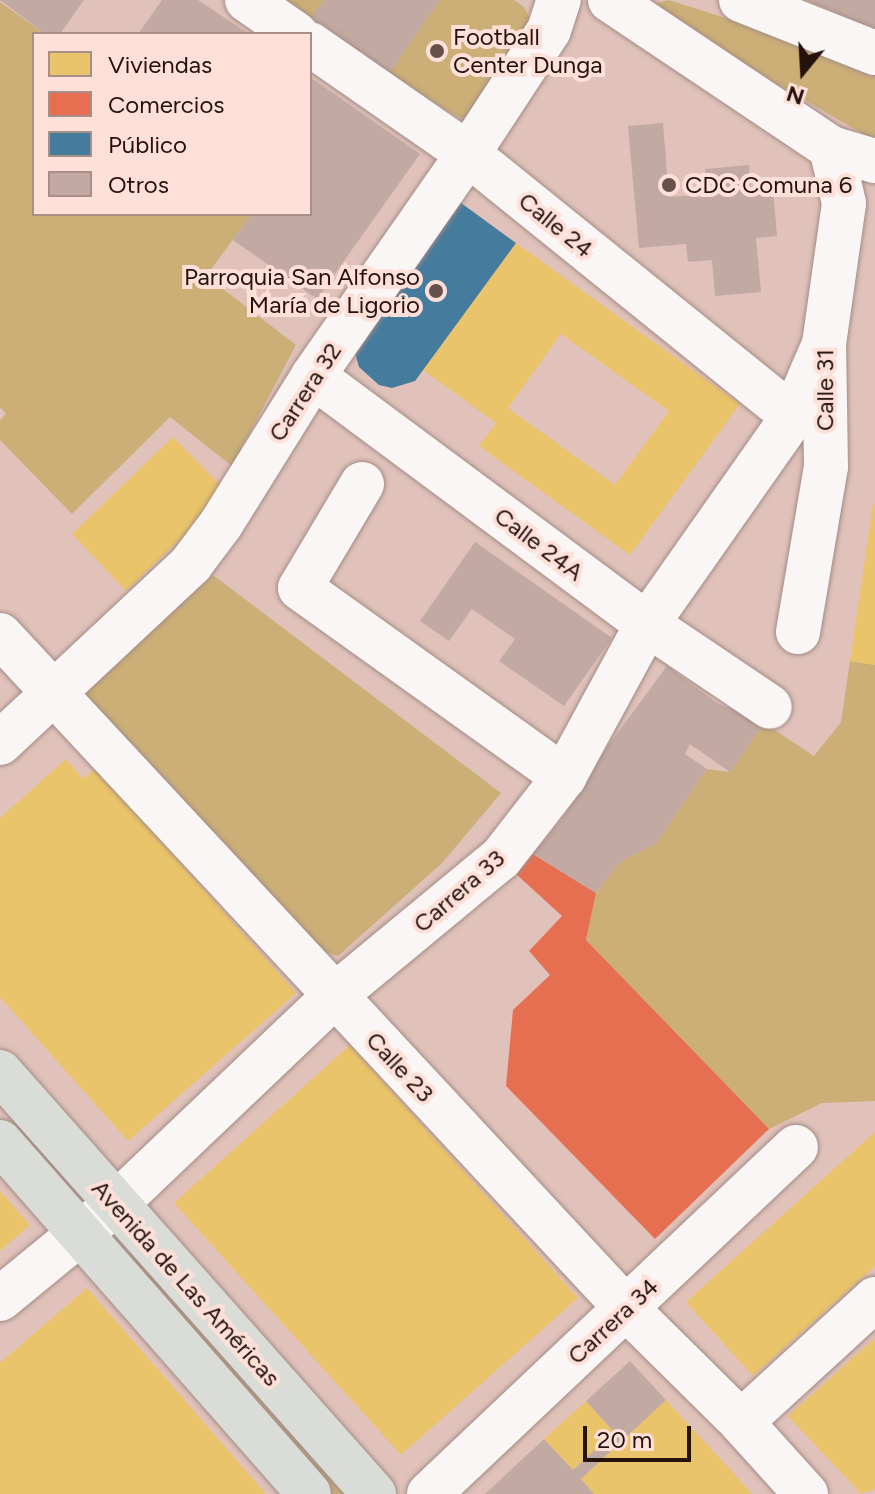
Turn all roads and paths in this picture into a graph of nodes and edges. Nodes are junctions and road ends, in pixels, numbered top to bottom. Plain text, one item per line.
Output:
1 (247, 0) edge
2 (559, 0) edge
3 (610, 0) edge
4 (741, 0) edge
5 (293, 32) edge
6 (312, 45) edge
7 (875, 53) edge
8 (831, 148) junction
9 (468, 154) junction
10 (875, 161) edge
11 (824, 344) junction
12 (313, 376) junction
13 (793, 416) junction
14 (362, 484) dead end
15 (647, 624) junction
16 (798, 632) dead end
17 (0, 635) edge
18 (55, 694) junction
19 (770, 707) dead end
20 (0, 743) edge
21 (564, 777) junction
22 (334, 996) junction
23 (0, 1072) edge
24 (0, 1142) edge
25 (796, 1147) dead end
26 (117, 1203) junction
27 (80, 1231) junction
28 (0, 1299) edge
29 (875, 1299) edge
30 (626, 1308) junction
31 (741, 1422) junction
32 (309, 1494) edge
33 (374, 1494) edge
34 (429, 1494) edge
35 (806, 1494) edge

1 - 5 street
2 - 9 street, Carrera 32
3 - 8 street
4 - 7 street
6 - 9 street, Calle 24
8 - 10 street
8 - 11 street, Calle 31
9 - 12 street, Carrera 32
9 - 13 street, Calle 24
11 - 13 street, Carrera 33
11 - 16 street, Calle 31
12 - 15 street, Calle 24A
12 - 18 street, Carrera 32
13 - 15 street, Carrera 33
14 - 21 street
15 - 19 street, Calle 24A
15 - 21 street, Carrera 33
17 - 18 street, Calle 23
18 - 20 street, Carrera 32
18 - 22 street, Calle 23
21 - 22 street, Carrera 33
22 - 26 street, Carrera 33
22 - 30 street, Calle 23
23 - 26 main road, Avenida de Las Américas
24 - 27 main road, Avenida de Las Américas
25 - 30 street, Carrera 34
26 - 27 street, Carrera 33
26 - 33 main road, Avenida de Las Américas
27 - 28 street, Carrera 33
27 - 32 main road, Avenida de Las Américas
29 - 31 street
30 - 31 street, Calle 23
30 - 34 street, Carrera 34
31 - 35 street, Calle 23

